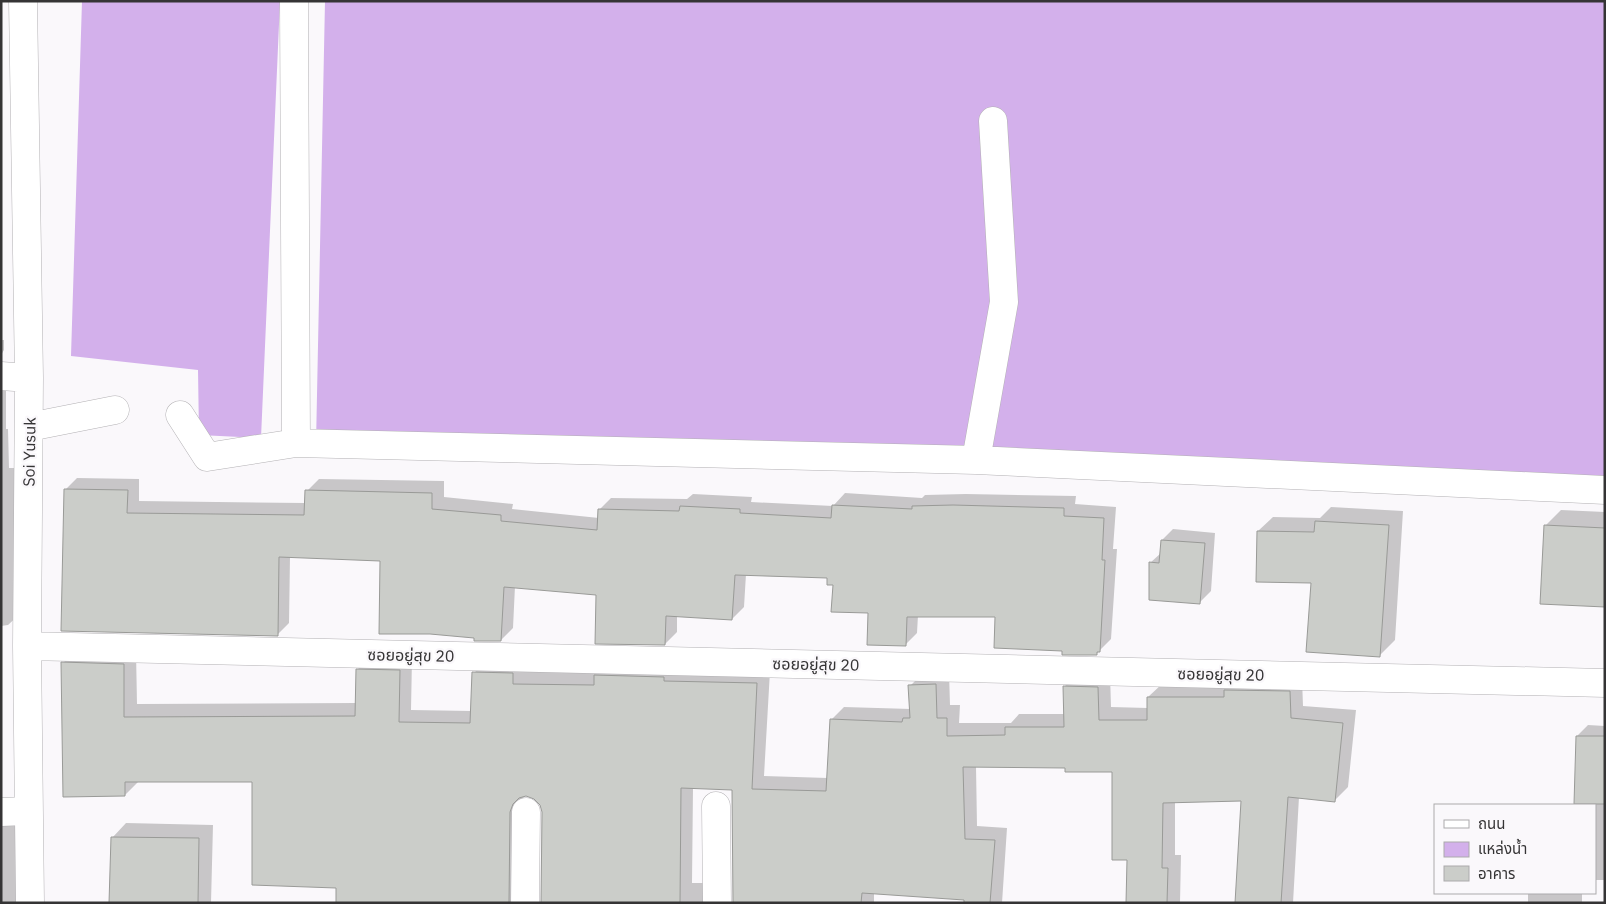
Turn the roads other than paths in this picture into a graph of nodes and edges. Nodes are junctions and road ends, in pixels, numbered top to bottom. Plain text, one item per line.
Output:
1 (23, 1) edge
2 (294, 1) edge
3 (993, 121) dead end
4 (1, 376) edge
5 (30, 378) junction
6 (116, 410) dead end
7 (180, 415) dead end
8 (29, 426) junction
9 (296, 443) junction
10 (976, 460) junction
11 (1605, 490) edge
12 (27, 646) junction
13 (1605, 683) edge
14 (716, 806) dead end
15 (14, 812) edge
16 (526, 812) dead end
17 (30, 903) edge
18 (525, 903) edge
19 (717, 903) edge

1 - 5 street, Soi Yusuk
2 - 9 street
3 - 10 street
4 - 5 street
5 - 8 street, Soi Yusuk
6 - 8 street
7 - 9 street
8 - 12 street, Soi Yusuk
9 - 10 street
10 - 11 street
12 - 13 street, ซอยอยู่สุข 20
12 - 15 street, Soi Yusuk
14 - 19 street
15 - 17 street, Soi Yusuk
16 - 18 street

